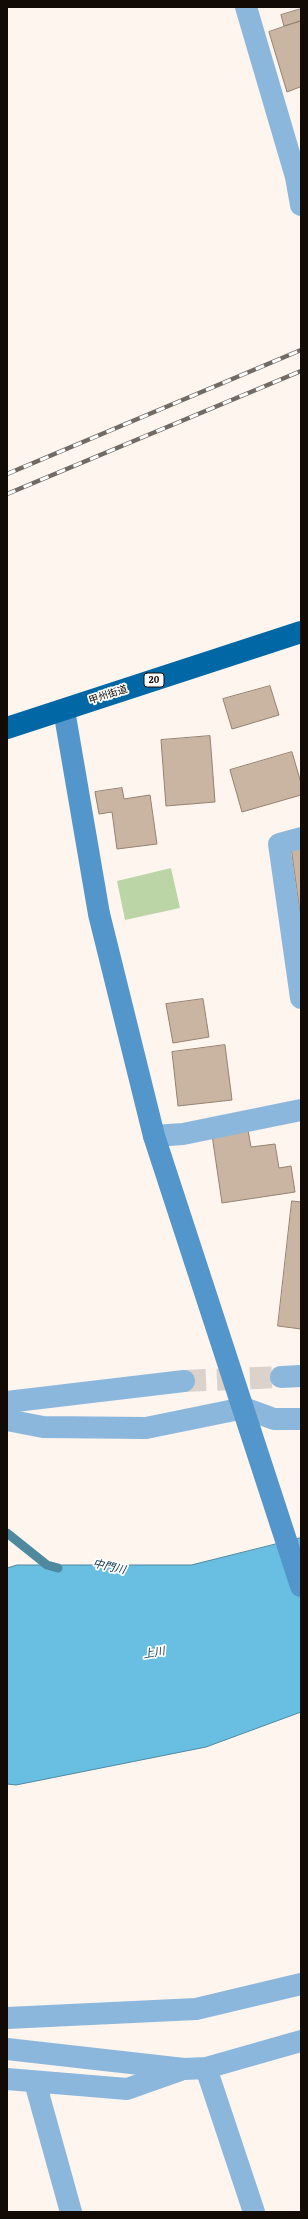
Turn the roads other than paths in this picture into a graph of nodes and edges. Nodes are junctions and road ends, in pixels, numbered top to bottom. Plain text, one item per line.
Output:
1 (246, 7) edge
2 (301, 205) edge
3 (301, 632) edge
4 (64, 710) junction
5 (7, 728) edge
6 (301, 838) edge
7 (301, 998) edge
8 (301, 1110) edge
9 (154, 1136) junction
10 (184, 1381) tunnel mouth
11 (7, 1402) edge
12 (244, 1408) junction
13 (301, 1419) edge
14 (7, 1420) edge
15 (301, 1586) edge
16 (301, 1984) edge
17 (7, 2018) edge
18 (301, 2041) edge
19 (7, 2049) edge
20 (206, 2068) junction
21 (184, 2069) junction
22 (7, 2079) edge
23 (35, 2082) junction
24 (72, 2212) edge
25 (254, 2212) edge

1 - 2 street
3 - 4 highway, 甲州街道 / 20
4 - 5 highway, 甲州街道 / 20
4 - 9 street
6 - 7 street
8 - 9 street
9 - 12 street
10 - 11 street
12 - 13 street
12 - 14 street
12 - 15 street
16 - 17 street
18 - 20 street
19 - 21 street
20 - 21 street
20 - 25 street
21 - 23 street
22 - 23 street
23 - 24 street

